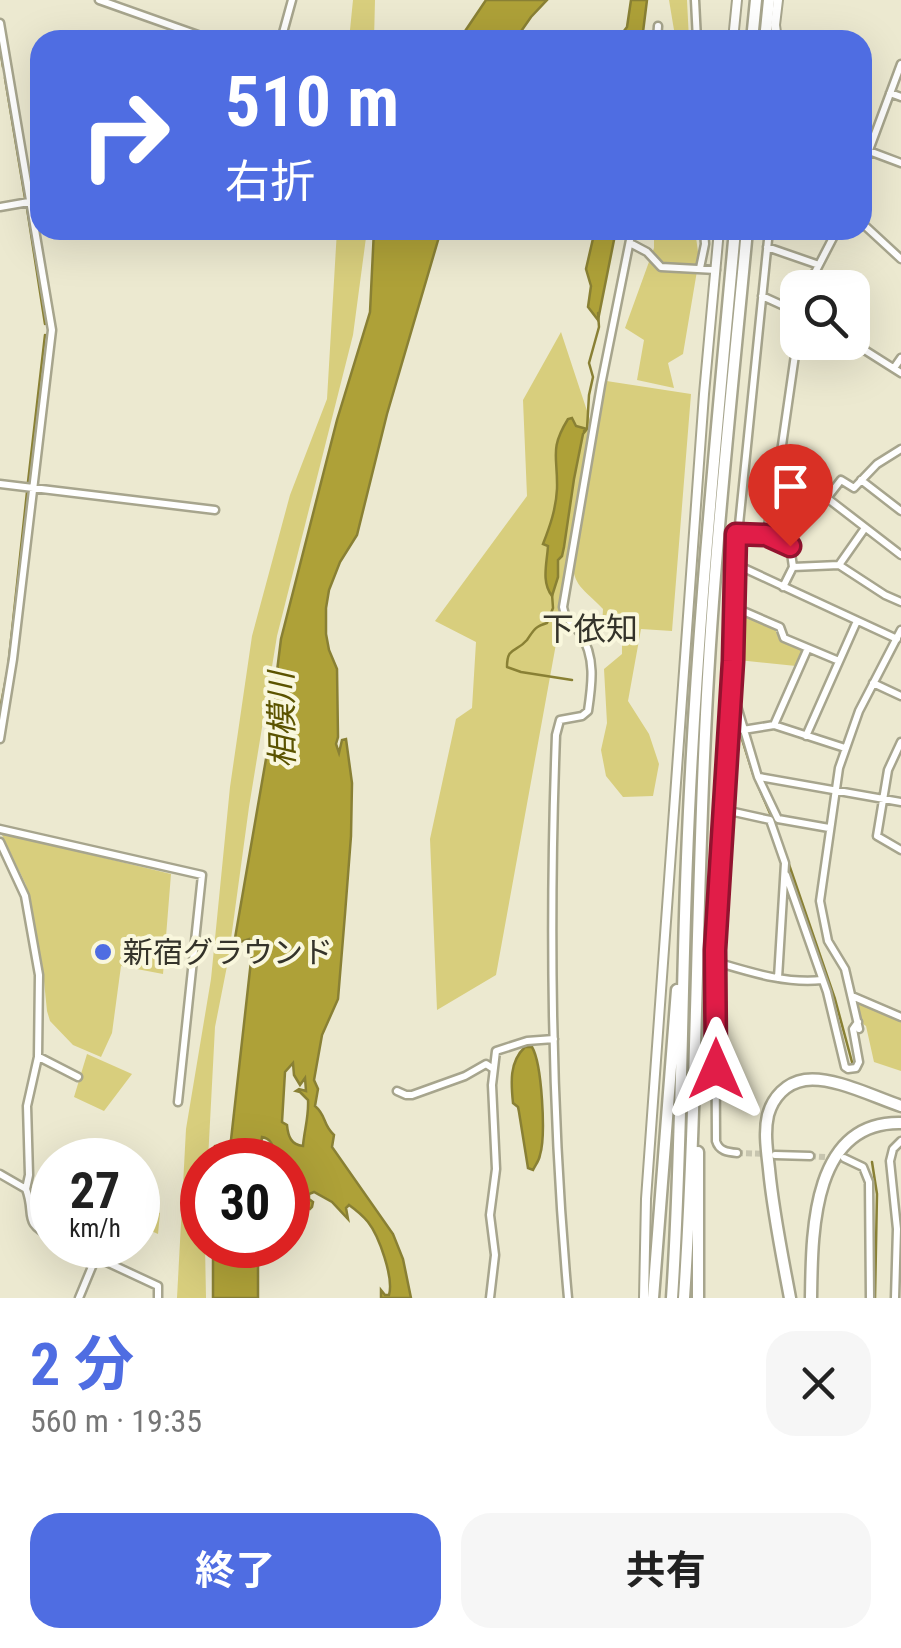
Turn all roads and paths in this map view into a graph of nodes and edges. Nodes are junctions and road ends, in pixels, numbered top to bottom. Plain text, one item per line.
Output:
1 (99, 0) edge
2 (292, 0) edge
3 (695, 0) edge
4 (737, 0) edge
5 (756, 0) edge
6 (769, 0) edge
7 (778, 0) edge
8 (0, 23) edge
9 (658, 26) dead end
10 (184, 30) edge
11 (284, 30) edge
12 (658, 30) edge
13 (696, 30) edge
14 (734, 30) edge
15 (753, 30) edge
16 (766, 30) edge
17 (776, 30) edge
18 (901, 64) edge
19 (890, 93) junction
20 (901, 97) edge
21 (872, 136) edge
22 (872, 150) edge
23 (901, 163) edge
24 (30, 201) joint
25 (0, 207) edge
26 (872, 232) edge
27 (37, 240) edge
28 (630, 240) edge
29 (705, 240) edge
30 (718, 240) edge
31 (733, 240) edge
32 (746, 240) edge
33 (768, 240) edge
34 (832, 240) edge
35 (630, 243) junction
36 (767, 247) junction
37 (901, 259) edge
38 (818, 265) junction
39 (700, 268) junction
40 (716, 270) junction
41 (816, 270) edge
42 (762, 296) junction
43 (780, 303) edge
44 (870, 353) edge
45 (901, 358) edge
46 (794, 360) edge
47 (898, 370) edge
48 (898, 454) edge
49 (777, 480) junction
50 (861, 480) junction
51 (0, 484) edge
52 (32, 488) junction
53 (827, 498) junction
54 (215, 510) dead end
55 (901, 511) edge
56 (866, 528) junction
57 (736, 534) junction
58 (766, 535) junction
59 (901, 555) edge
60 (734, 564) junction
61 (838, 565) junction
62 (793, 566) junction
63 (784, 587) junction
64 (901, 602) edge
65 (734, 607) junction
66 (857, 621) junction
67 (901, 630) edge
68 (897, 640) junction
69 (808, 648) junction
70 (839, 661) junction
71 (874, 683) junction
72 (901, 696) edge
73 (731, 703) junction
74 (774, 725) junction
75 (743, 730) junction
76 (806, 736) junction
77 (0, 740) edge
78 (901, 743) edge
79 (844, 748) junction
80 (758, 777) junction
81 (835, 790) junction
82 (883, 798) junction
83 (901, 802) edge
84 (725, 810) junction
85 (0, 828) edge
86 (829, 828) junction
87 (0, 842) edge
88 (901, 850) edge
89 (687, 859) junction
90 (786, 875) junction
91 (715, 962) junction
92 (778, 978) junction
93 (822, 980) junction
94 (852, 996) junction
95 (901, 1018) edge
96 (555, 1038) junction
97 (38, 1057) junction
98 (695, 1066) junction
99 (493, 1069) junction
100 (78, 1077) dead end
101 (397, 1091) dead end
102 (178, 1102) dead end
103 (901, 1106) edge
104 (901, 1124) edge
105 (901, 1141) edge
106 (736, 1152) dead end
107 (775, 1154) tunnel mouth
108 (810, 1156) tunnel mouth
109 (844, 1158) dead end
110 (3, 1176) edge
111 (26, 1189) junction
112 (0, 1191) edge
113 (30, 1210) edge
114 (899, 1229) edge
115 (91, 1268) edge
116 (120, 1268) edge
117 (896, 1297) edge
118 (78, 1298) edge
119 (158, 1298) edge
120 (490, 1298) edge
121 (568, 1298) edge
122 (644, 1298) edge
123 (654, 1298) edge
124 (672, 1298) edge
125 (684, 1298) edge
126 (698, 1298) edge
127 (790, 1298) edge
128 (811, 1298) edge
129 (870, 1298) edge

1 - 10 street
2 - 11 street
3 - 13 street
4 - 14 street
5 - 15 highway
6 - 16 highway
7 - 17 street
8 - 24 street
9 - 12 street
18 - 19 street
19 - 20 street
19 - 21 street
22 - 23 street
24 - 25 street
26 - 37 street
27 - 52 street
28 - 35 street
29 - 39 street
30 - 40 street
31 - 89 highway
32 - 98 highway
33 - 36 street
34 - 38 street
35 - 39 street
35 - 96 street
36 - 38 street
36 - 42 street
38 - 41 street
39 - 40 street
40 - 122 street
42 - 43 street
42 - 57 street
44 - 47 street
45 - 47 street
46 - 49 street
48 - 50 street
49 - 53 street
49 - 58 street
50 - 53 street
50 - 55 street
51 - 52 street
52 - 54 street
52 - 77 street
53 - 56 street
56 - 59 street
56 - 61 street
57 - 58 street
57 - 60 street
58 - 62 street
60 - 63 street
60 - 65 street
61 - 62 street
61 - 64 street
62 - 63 street
63 - 66 street
65 - 69 street
65 - 73 street
66 - 68 street
66 - 70 street
67 - 68 street
68 - 71 street
69 - 70 street
69 - 74 street
70 - 76 street
71 - 72 street
71 - 79 street
73 - 75 street
73 - 84 street
74 - 75 street
74 - 76 street
75 - 80 street
76 - 79 street
78 - 82 street
79 - 81 street
80 - 81 street
80 - 86 street
81 - 82 street
81 - 86 street
82 - 83 street
82 - 88 street
84 - 90 street
84 - 91 street
85 - 102 street
86 - 94 street
87 - 97 street
89 - 123 highway
89 - 124 highway
90 - 92 street
90 - 93 street
91 - 92 street
91 - 106 street
92 - 93 street
93 - 94 street
94 - 95 street
96 - 99 street
96 - 121 street
97 - 100 street
97 - 111 street
98 - 125 highway
98 - 126 highway
99 - 101 street
99 - 120 street
103 - 127 highway
104 - 128 highway
105 - 114 street
107 - 108 street
109 - 129 street
110 - 111 street
110 - 112 street
111 - 113 street
114 - 117 street
115 - 118 street
116 - 119 street

